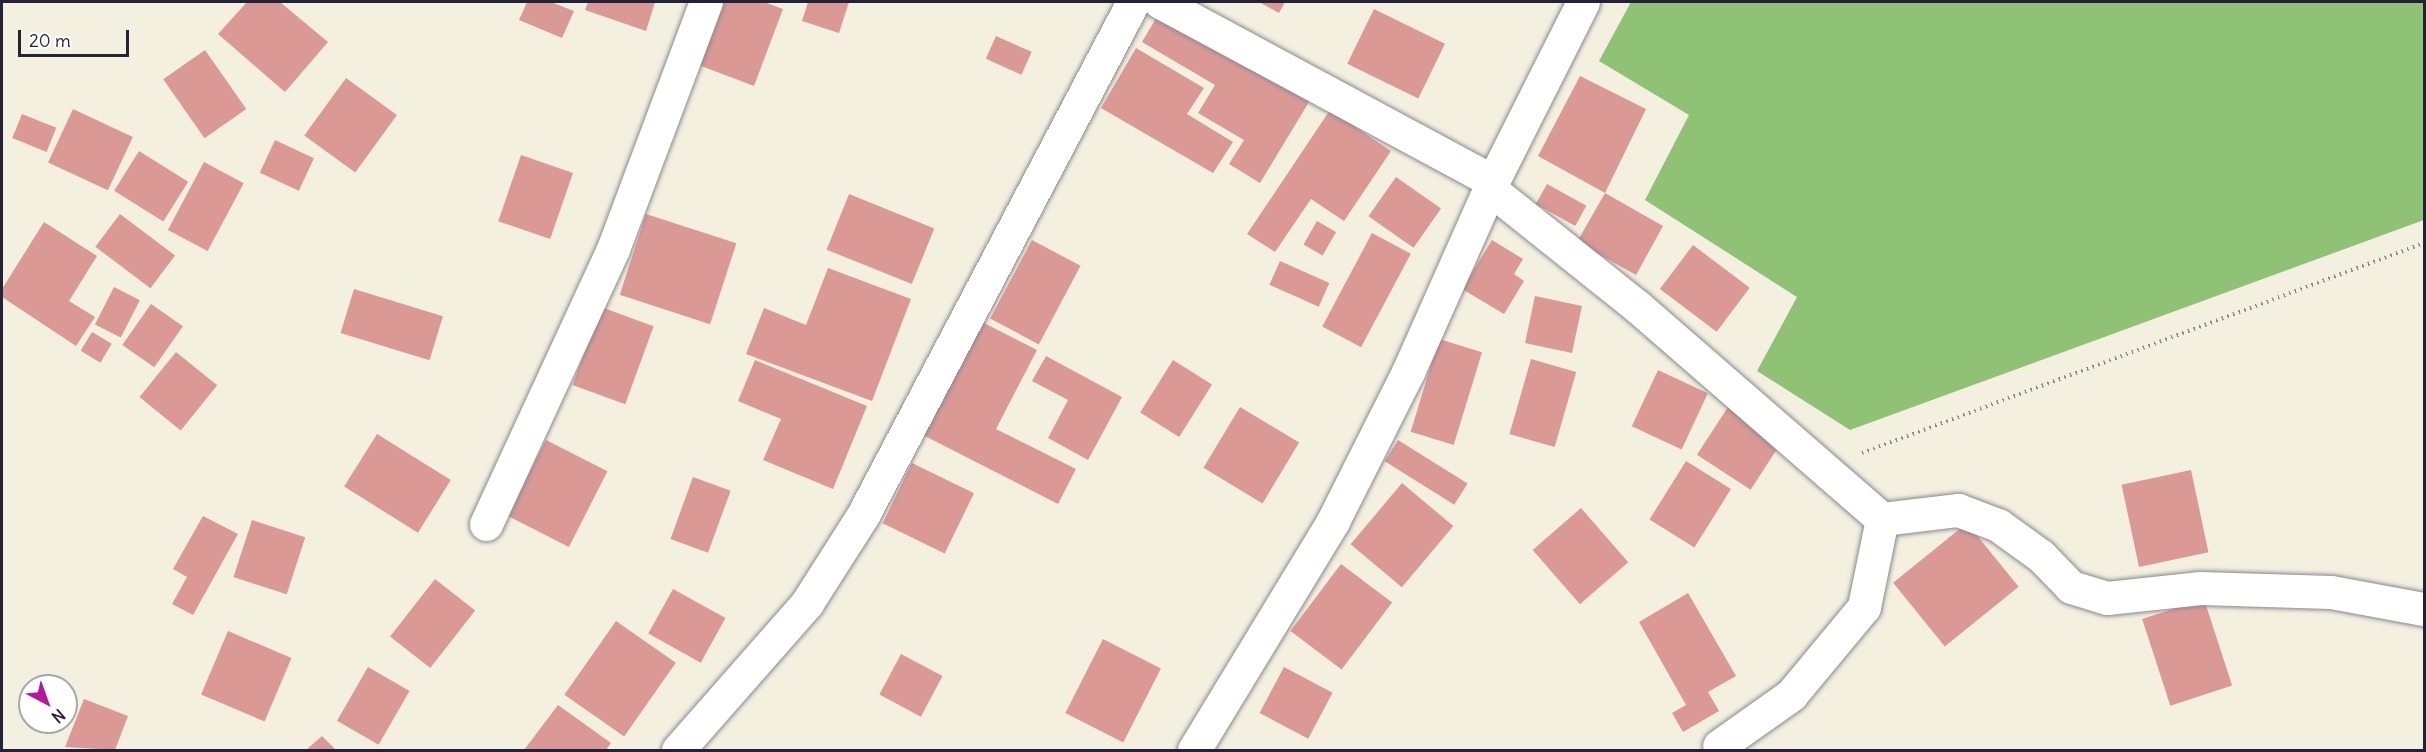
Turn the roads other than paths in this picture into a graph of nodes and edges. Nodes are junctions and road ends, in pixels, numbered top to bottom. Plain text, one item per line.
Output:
1 (706, 2) edge
2 (1133, 2) edge
3 (1160, 2) edge
4 (1583, 2) edge
5 (1492, 185) junction
6 (1882, 519) junction
7 (486, 524) dead end
8 (2424, 609) edge
9 (1719, 746) dead end
10 (678, 750) edge
11 (1194, 750) edge

1 - 7 street
2 - 10 street
3 - 5 street
4 - 5 street
5 - 6 street
5 - 11 street
6 - 8 street
6 - 9 street

